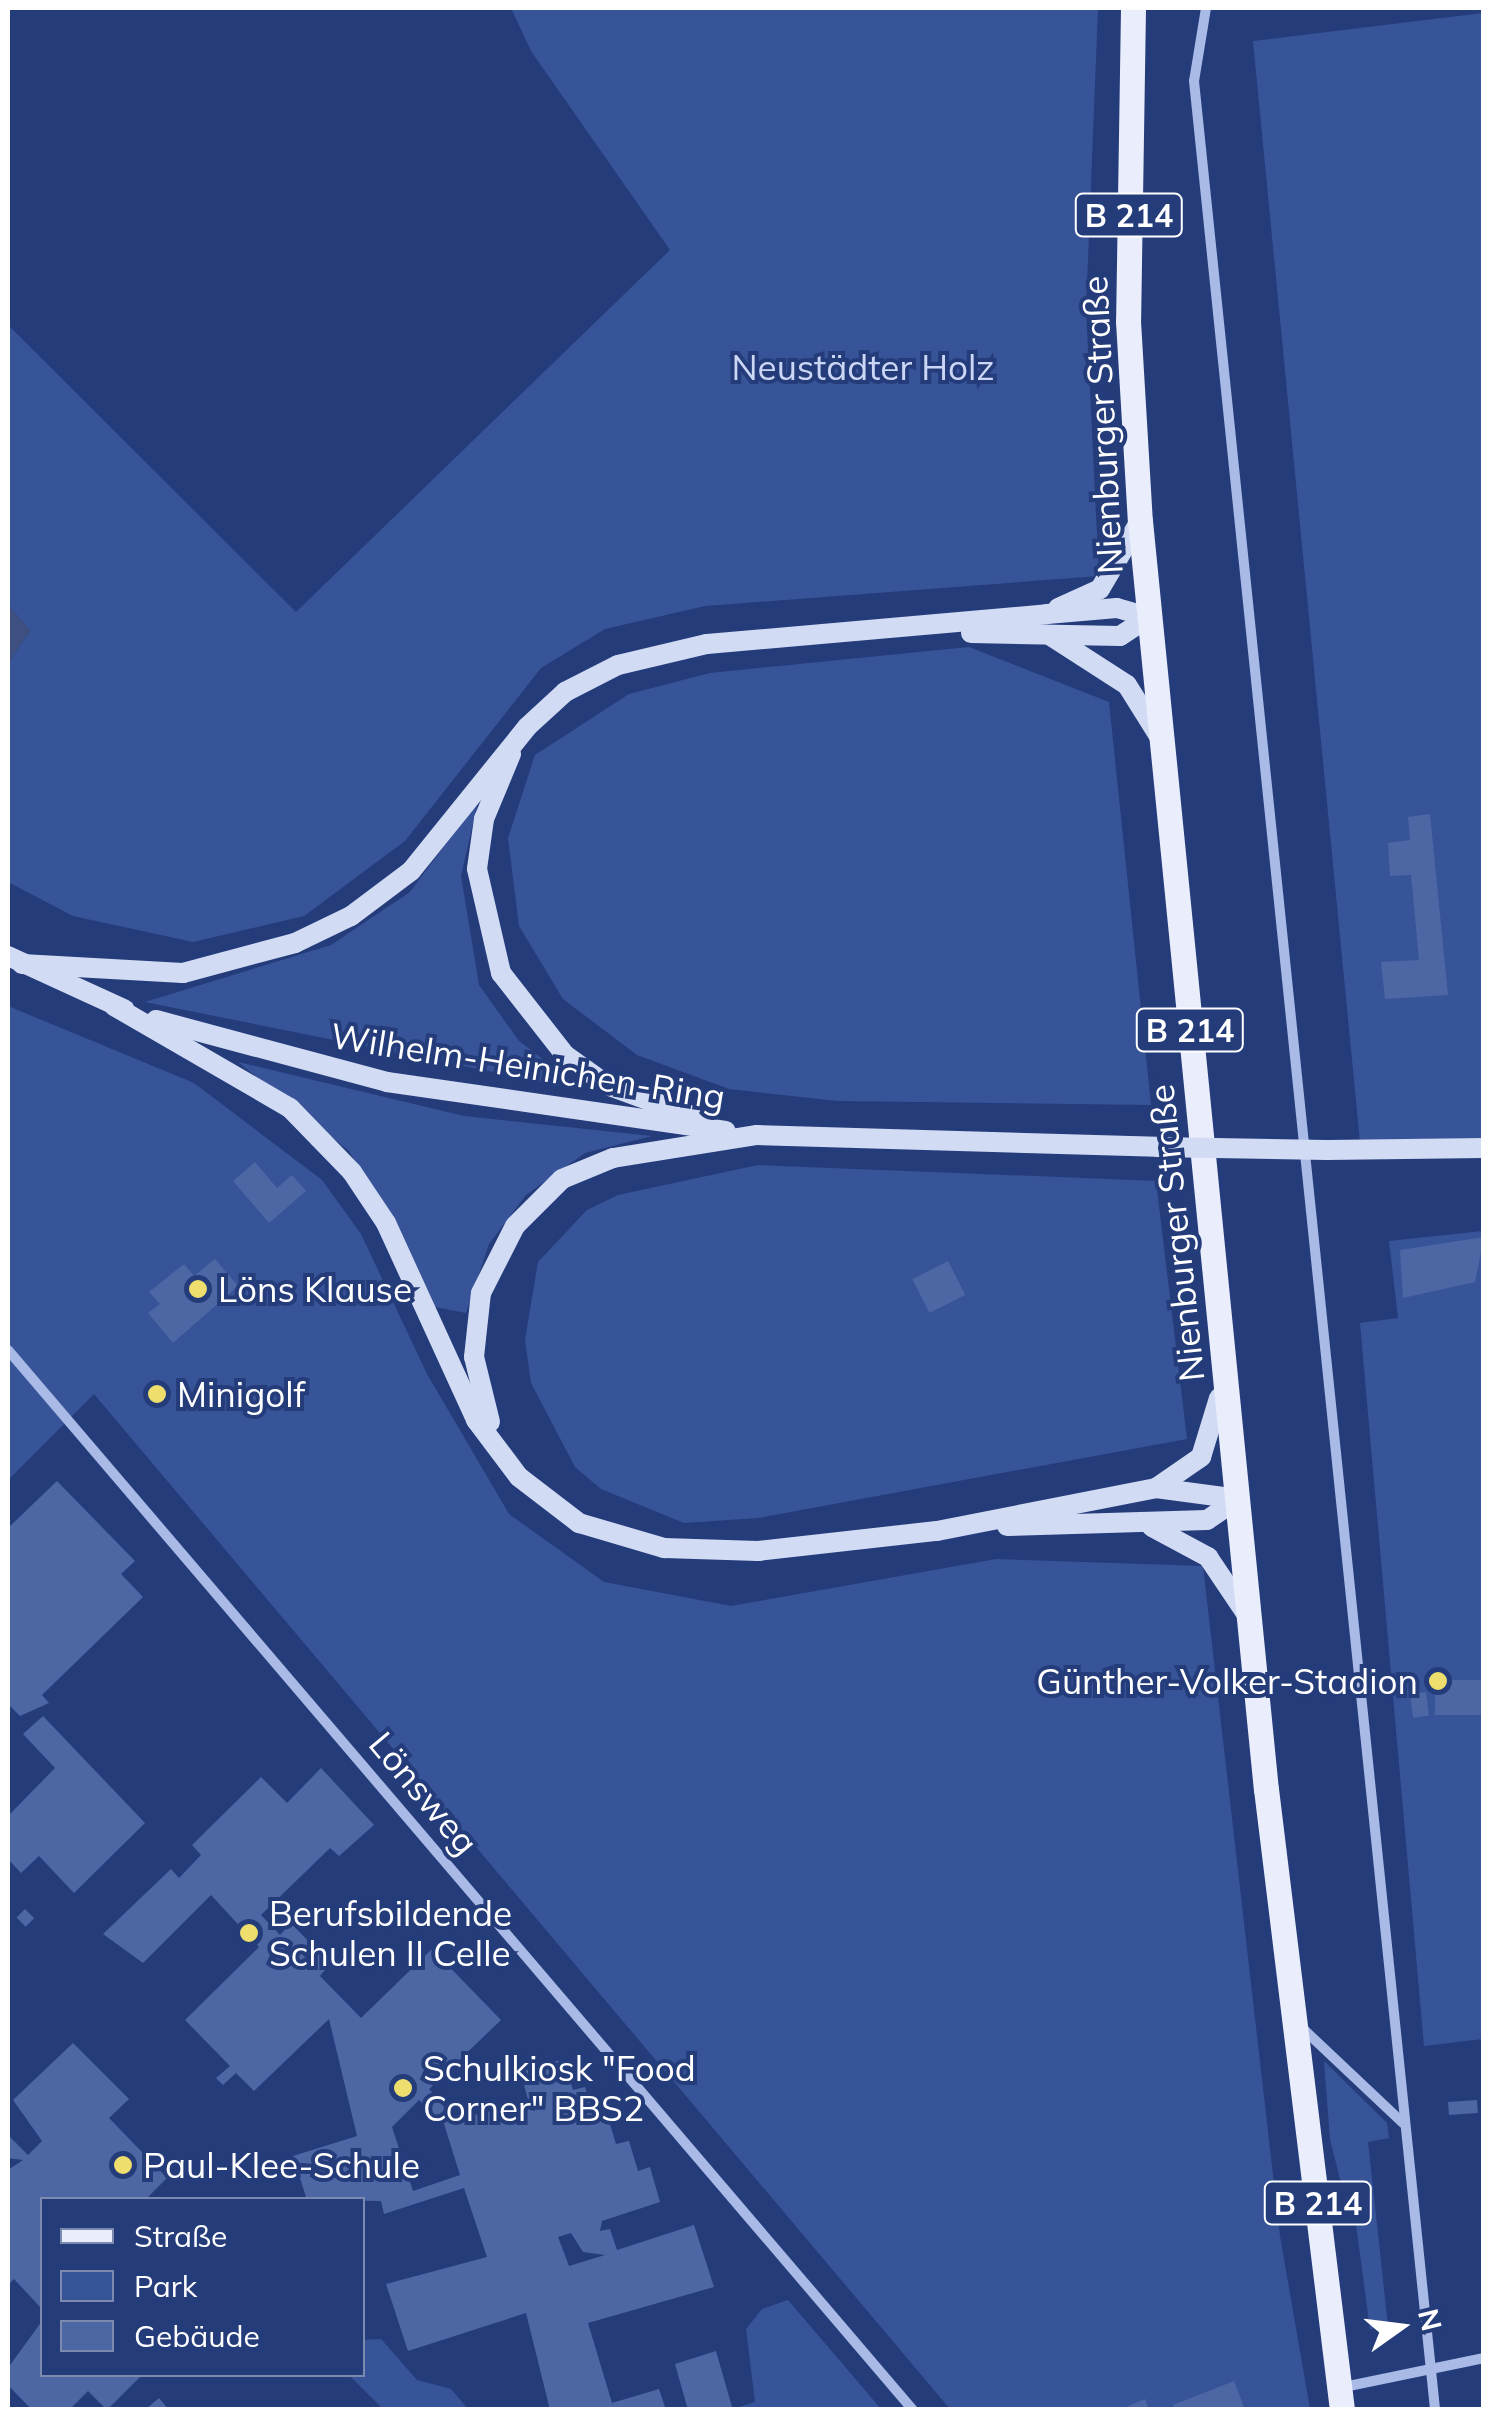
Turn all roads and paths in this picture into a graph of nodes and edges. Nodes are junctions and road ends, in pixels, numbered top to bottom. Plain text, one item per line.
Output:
1 (1133, 8) edge
2 (1206, 8) edge
3 (1140, 521) junction
4 (1047, 614) junction
5 (1148, 617) junction
6 (904, 631) junction
7 (1049, 635) junction
8 (527, 727) junction
9 (1161, 739) junction
10 (15, 960) edge
11 (114, 1006) junction
12 (757, 1135) junction
13 (1484, 1148) edge
14 (1222, 1340) junction
15 (8, 1350) edge
16 (520, 1477) junction
17 (1156, 1488) junction
18 (1238, 1499) junction
19 (975, 1525) junction
20 (1150, 1526) junction
21 (1250, 1622) junction
22 (1292, 2018) junction
23 (1404, 2124) junction
24 (1484, 2358) edge
25 (1430, 2370) junction
26 (1347, 2402) edge
27 (914, 2410) edge
28 (1435, 2410) edge

1 - 3 main road, Nienburger Straße / B 214
2 - 23 street
3 - 4 main road
3 - 5 main road, Nienburger Straße / B 214
4 - 5 main road
4 - 6 main road
5 - 7 main road
5 - 9 main road, Nienburger Straße / B 214
6 - 7 main road
6 - 8 main road
7 - 9 main road
8 - 10 main road
8 - 12 main road
9 - 14 main road, Nienburger Straße / B 214
10 - 11 main road, Wilhelm-Heinichen-Ring
11 - 12 main road, Wilhelm-Heinichen-Ring
11 - 16 main road
12 - 13 main road, bridge
12 - 16 main road
14 - 17 main road
14 - 18 main road, Nienburger Straße / B 214
15 - 27 street, Lönsweg
16 - 19 main road
17 - 18 main road
17 - 19 main road
18 - 20 main road
18 - 21 main road, Nienburger Straße / B 214
19 - 20 main road
20 - 21 main road
21 - 22 main road, Nienburger Straße / B 214
22 - 23 street
22 - 26 main road, Nienburger Straße / B 214
23 - 25 street
24 - 25 street, Nienburger Straße
25 - 26 street, Nienburger Straße
25 - 28 street

